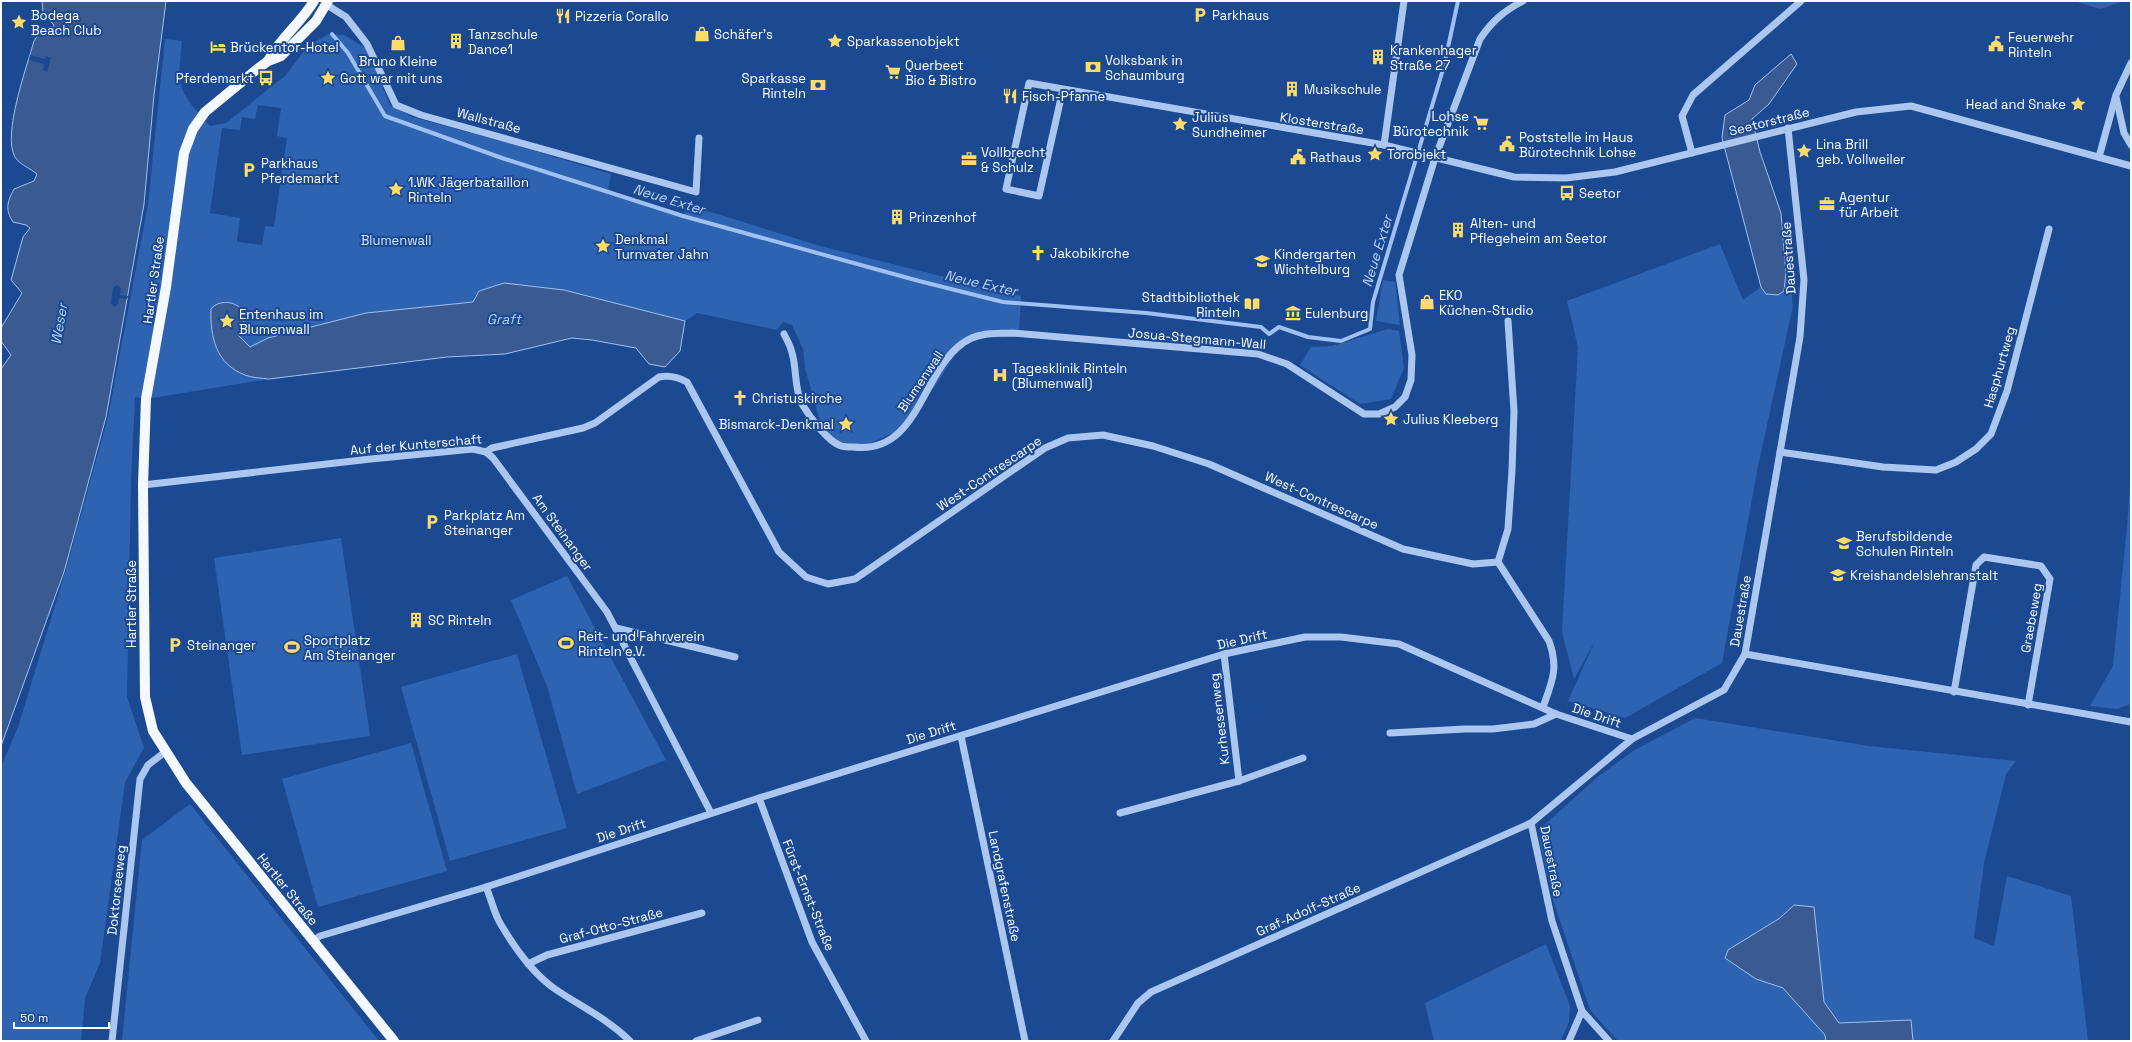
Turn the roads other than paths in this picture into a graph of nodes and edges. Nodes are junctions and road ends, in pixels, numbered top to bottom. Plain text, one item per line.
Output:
1 (314, 1) edge
2 (1404, 1) edge
3 (1523, 1) edge
4 (1801, 1) edge
5 (328, 3) edge
6 (268, 61) junction
7 (2131, 63) edge
8 (1063, 89) junction
9 (2116, 95) junction
10 (1788, 128) junction
11 (699, 138) dead end
12 (1384, 146) junction
13 (2131, 146) edge
14 (1411, 152) joint
15 (1692, 153) junction
16 (2099, 157) junction
17 (1435, 158) junction
18 (2131, 166) edge
19 (2049, 230) dead end
20 (1508, 321) dead end
21 (784, 334) dead end
22 (962, 343) joint
23 (673, 377) joint
24 (486, 452) junction
25 (1780, 452) junction
26 (143, 485) junction
27 (1498, 562) junction
28 (616, 628) junction
29 (1224, 654) junction
30 (1745, 654) junction
31 (735, 657) dead end
32 (1954, 692) junction
33 (2028, 705) junction
34 (1543, 707) junction
35 (1556, 714) junction
36 (2131, 722) edge
37 (1390, 733) dead end
38 (961, 736) junction
39 (1632, 739) junction
40 (165, 752) junction
41 (1303, 758) dead end
42 (1239, 781) junction
43 (759, 798) junction
44 (711, 813) junction
45 (1120, 814) dead end
46 (1531, 823) junction
47 (486, 887) junction
48 (702, 913) dead end
49 (313, 941) junction
50 (528, 964) junction
51 (1582, 1011) junction
52 (758, 1020) dead end
53 (112, 1041) edge
54 (394, 1041) edge
55 (630, 1041) edge
56 (696, 1041) edge
57 (866, 1041) edge
58 (1025, 1041) edge
59 (1113, 1041) edge
60 (1569, 1041) edge
61 (1609, 1041) edge

1 - 6 main road
2 - 12 street
3 - 17 street, Josua-Stegmann-Wall
4 - 15 street
5 - 6 main road
5 - 11 street, Wallstraße
6 - 26 main road, Hartler Straße
7 - 9 street
8 - 8 street, Klosterstraße
8 - 12 street, Klosterstraße
9 - 13 street
9 - 16 street
10 - 15 street, Seetorstraße
10 - 16 street, Seetorstraße
10 - 25 street, Dauestraße
12 - 14 street, Klosterstraße
14 - 17 street, Seetorstraße
15 - 17 street, Seetorstraße
16 - 18 street, Seetorstraße
17 - 22 street, Josua-Stegmann-Wall
19 - 25 street, Hasphurtweg
20 - 27 street
21 - 22 street, Blumenwall
23 - 24 street, Auf der Kunterschaft
23 - 27 street, West-Contrescarpe
24 - 26 street, Auf der Kunterschaft
24 - 28 street, Am Steinanger
25 - 30 street, Dauestraße
26 - 40 main road, Hartler Straße
27 - 34 street
28 - 31 street
28 - 44 street, Am Steinanger
29 - 34 street, Die Drift
29 - 38 street, Die Drift
29 - 42 street, Kurhessenweg
30 - 32 street
30 - 39 street, Dauestraße
32 - 33 street
32 - 33 street, Graebeweg
33 - 36 street
34 - 35 street, Die Drift
35 - 37 street, Die Drift
35 - 39 street, Die Drift
38 - 43 street, Die Drift
38 - 58 street, Landgrafenstraße
39 - 46 street, Dauestraße
40 - 49 main road, Hartler Straße
40 - 53 street, Doktorseeweg
41 - 42 street, Kurhessenweg
42 - 45 street, Kurhessenweg
43 - 44 street, Die Drift
43 - 57 street, Fürst-Ernst-Straße
44 - 47 street, Die Drift
46 - 51 street, Dauestraße
46 - 59 street, Graf-Adolf-Straße
47 - 49 street, Die Drift
47 - 50 street
48 - 50 street, Graf-Otto-Straße
49 - 54 main road, Hartler Straße
50 - 55 street
51 - 60 street
51 - 61 street, Dauestraße
52 - 56 street

